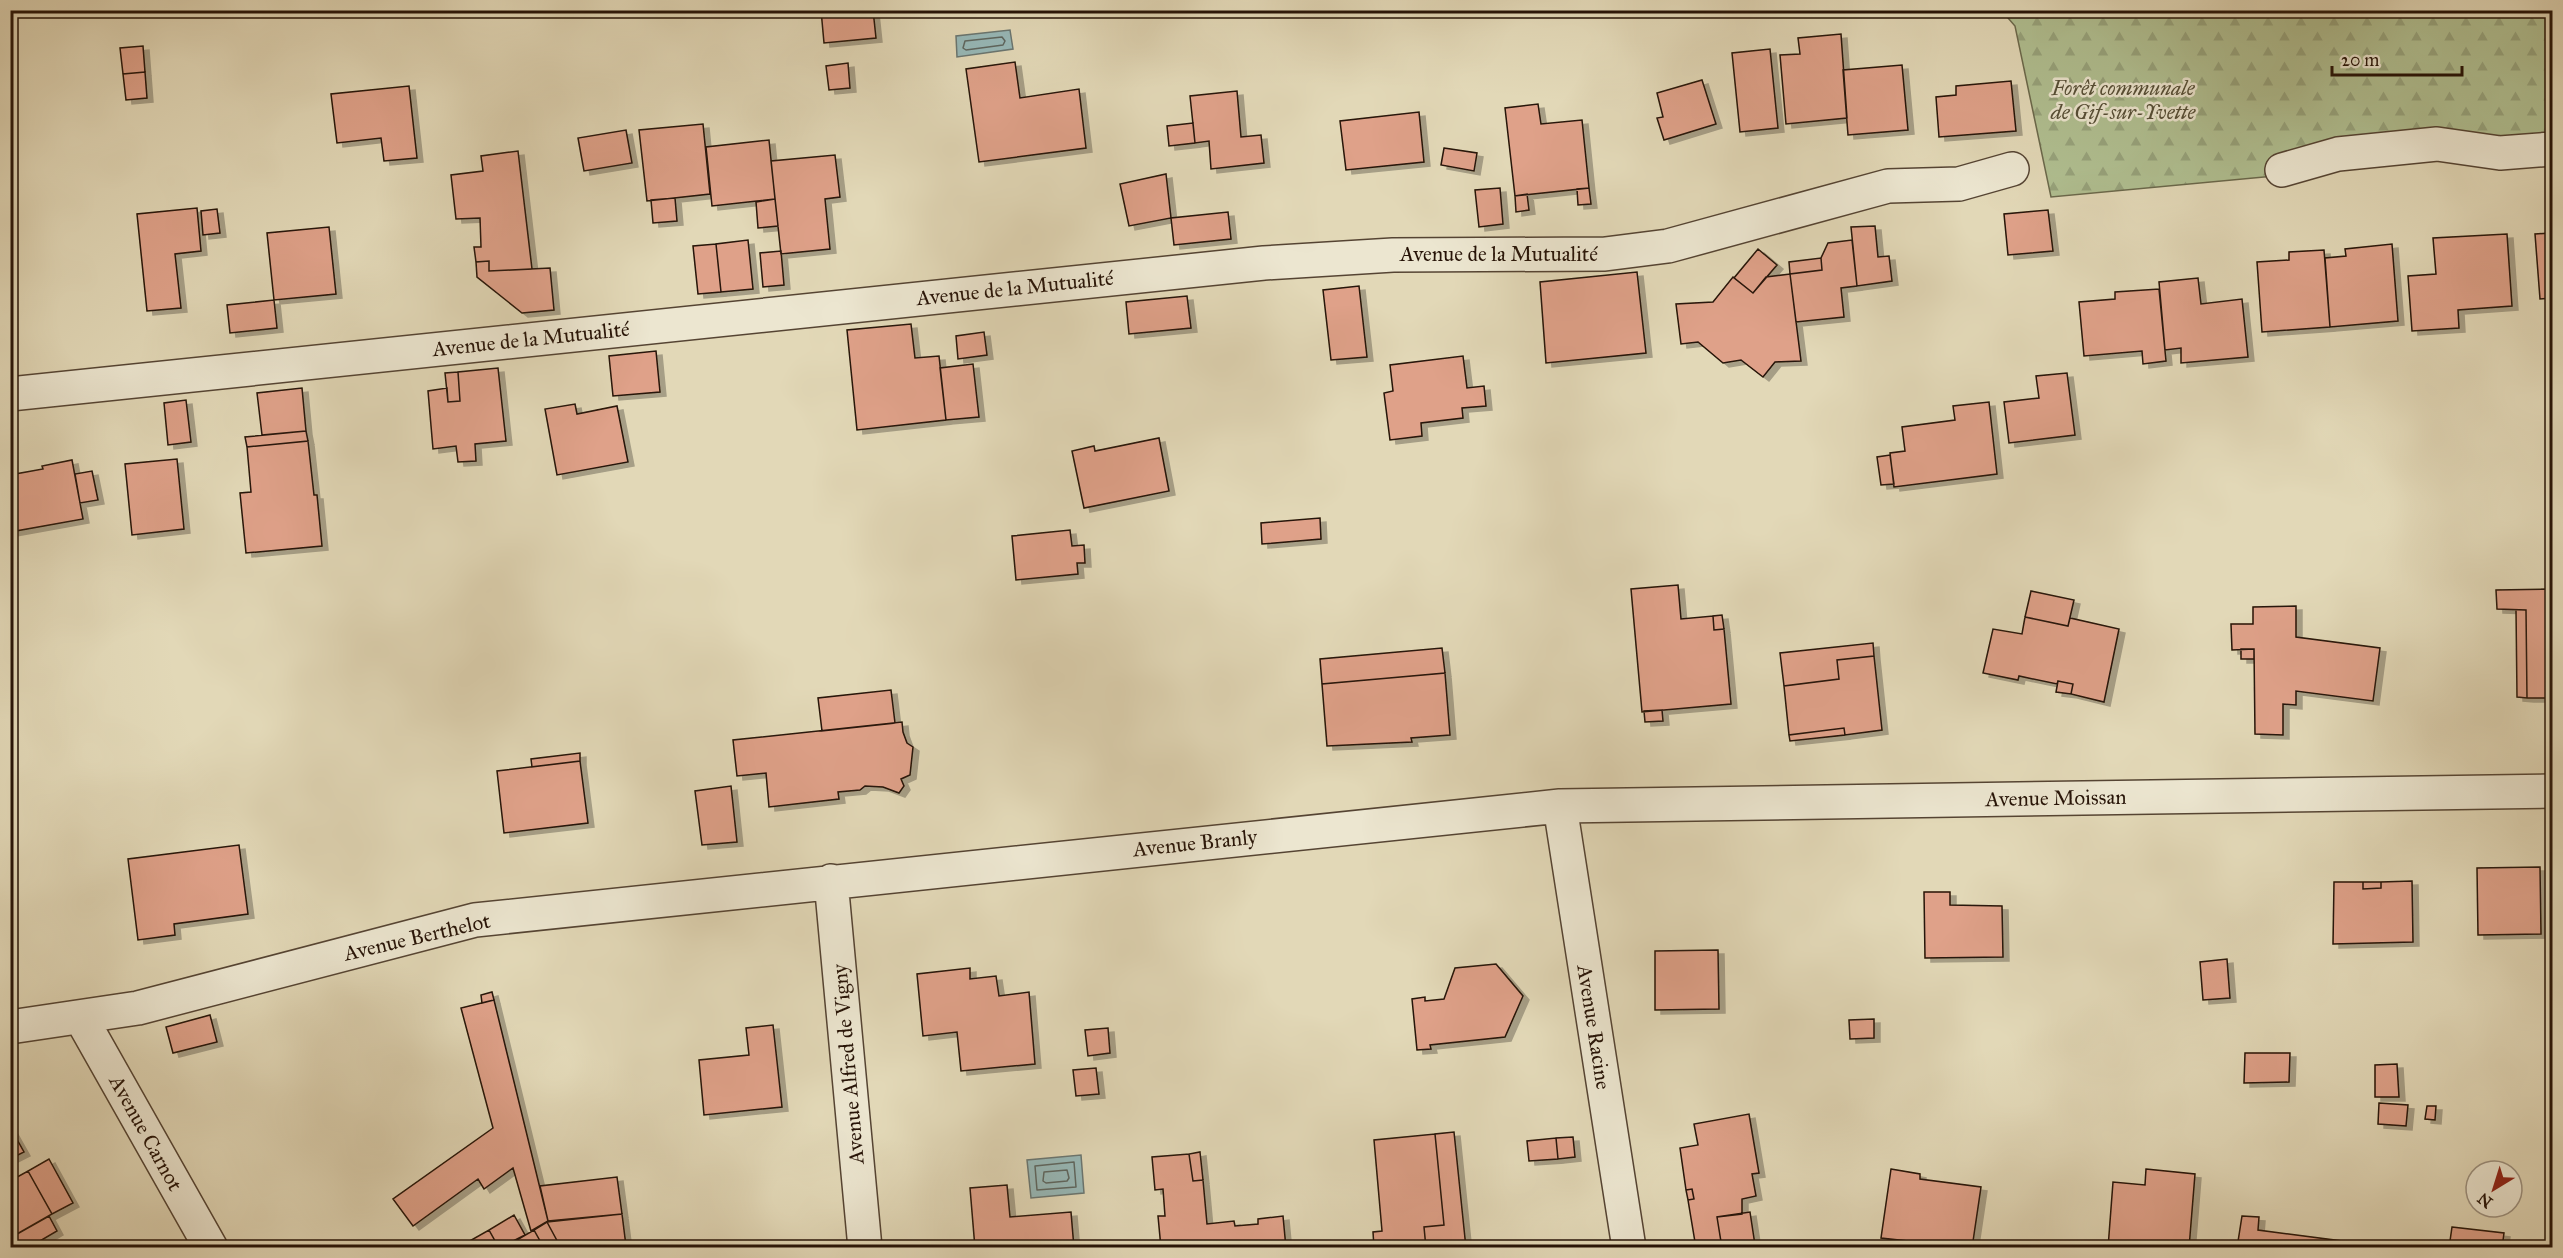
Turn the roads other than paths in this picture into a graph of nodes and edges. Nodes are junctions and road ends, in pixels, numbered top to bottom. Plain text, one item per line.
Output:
1 (2553, 148) edge
2 (2012, 169) dead end
3 (2282, 170) dead end
4 (10, 394) edge
5 (2553, 791) edge
6 (1560, 806) junction
7 (831, 881) junction
8 (81, 1018) junction
9 (10, 1027) edge
10 (211, 1248) edge
11 (866, 1248) edge
12 (1629, 1248) edge

1 - 3 street
2 - 4 street, Avenue de la Mutualité
5 - 6 street, Avenue Moissan
6 - 7 street, Avenue Branly
6 - 12 street, Avenue Racine
7 - 8 street, Avenue Berthelot
7 - 11 street, Avenue Alfred de Vigny
8 - 9 street, Avenue Berthelot
8 - 10 street, Avenue Carnot

